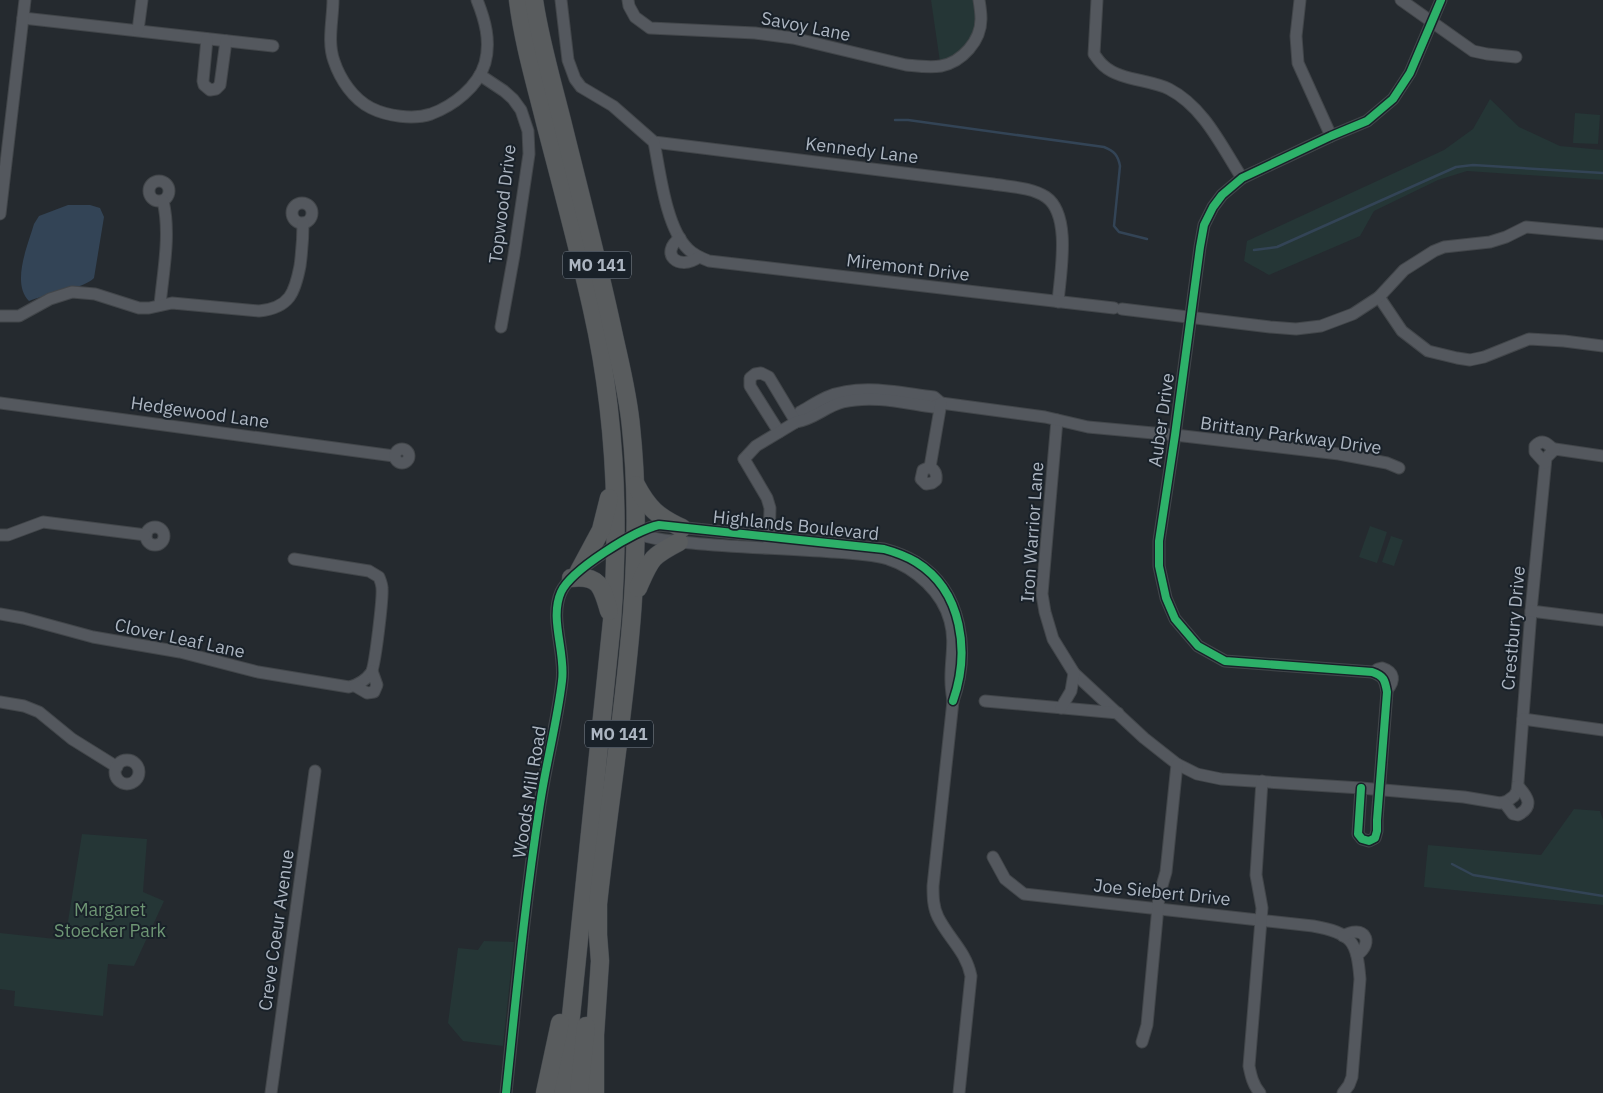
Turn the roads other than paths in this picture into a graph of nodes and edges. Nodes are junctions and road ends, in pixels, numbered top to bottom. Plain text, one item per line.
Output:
1 (25, 0) edge
2 (142, 0) edge
3 (334, 0) edge
4 (477, 0) edge
5 (518, 0) edge
6 (534, 0) edge
7 (561, 0) edge
8 (628, 0) edge
9 (979, 0) edge
10 (1097, 0) edge
11 (1300, 0) edge
12 (1401, 0) edge
13 (1441, 0) edge
14 (23, 18) junction
15 (1432, 21) junction
16 (138, 30) junction
17 (207, 39) junction
18 (226, 41) junction
19 (273, 46) dead end
20 (1516, 57) dead end
21 (480, 75) junction
22 (1331, 136) junction
23 (654, 142) junction
24 (1242, 178) junction
25 (162, 201) dead end
26 (0, 214) edge
27 (303, 223) dead end
28 (1603, 234) edge
29 (680, 238) junction
30 (699, 257) junction
31 (1379, 297) junction
32 (1058, 302) junction
33 (160, 305) junction
34 (0, 316) edge
35 (1190, 318) junction
36 (501, 327) dead end
37 (1603, 346) edge
38 (0, 403) edge
39 (941, 403) junction
40 (1057, 420) junction
41 (796, 422) junction
42 (780, 432) junction
43 (1175, 435) junction
44 (394, 456) dead end
45 (1603, 456) edge
46 (930, 467) dead end
47 (1399, 468) dead end
48 (615, 476) junction
49 (635, 482) junction
50 (616, 518) junction
51 (636, 533) junction
52 (0, 535) edge
53 (146, 535) dead end
54 (680, 535) junction
55 (769, 542) junction
56 (616, 545) junction
57 (294, 560) dead end
58 (575, 574) junction
59 (634, 598) junction
60 (1531, 611) junction
61 (0, 614) edge
62 (612, 620) junction
63 (1603, 620) edge
64 (1074, 673) junction
65 (985, 701) dead end
66 (0, 702) edge
67 (1061, 708) junction
68 (1118, 713) junction
69 (1523, 719) junction
70 (1603, 730) edge
71 (1177, 764) junction
72 (117, 767) dead end
73 (316, 772) dead end
74 (1262, 781) junction
75 (1361, 788) junction
76 (1380, 790) junction
77 (1510, 796) joint
78 (994, 857) dead end
79 (1158, 910) junction
80 (1261, 921) junction
81 (580, 925) junction
82 (598, 935) junction
83 (1142, 1042) dead end
84 (271, 1093) edge
85 (506, 1093) edge
86 (545, 1093) edge
87 (563, 1093) edge
88 (578, 1093) edge
89 (596, 1093) edge
90 (960, 1093) edge
91 (1260, 1093) edge
92 (1343, 1093) edge

1 - 14 street
2 - 16 street
3 - 21 street
4 - 21 street
5 - 48 highway, MO 141
6 - 49 highway, MO 141
7 - 23 street
8 - 9 street, Savoy Lane
10 - 24 street
11 - 22 street
12 - 15 street
13 - 15 street, Auber Drive
14 - 16 street
14 - 26 street
15 - 20 street
15 - 22 street, Auber Drive
16 - 17 street
17 - 18 street
17 - 18 street
18 - 19 street
21 - 36 street, Topwood Drive
22 - 24 street, Auber Drive
23 - 29 street
23 - 32 street, Kennedy Lane
24 - 35 street, Auber Drive
25 - 33 street
27 - 33 street
28 - 31 street, Miremont Drive
29 - 30 street
29 - 30 street, Miremont Drive
30 - 32 street, Miremont Drive
31 - 35 street, Miremont Drive
31 - 37 street
32 - 35 street, Miremont Drive
33 - 34 street
35 - 43 street, Auber Drive
38 - 44 street, Hedgewood Lane
39 - 40 street, Brittany Parkway Drive
39 - 41 street, Brittany Parkway Drive
39 - 46 street
40 - 43 street, Brittany Parkway Drive
40 - 64 street, Iron Warrior Lane
41 - 42 street, Brittany Parkway Drive
41 - 42 street
42 - 55 street, Brittany Parkway Drive
43 - 47 street, Brittany Parkway Drive
43 - 76 street, Auber Drive
45 - 60 street, Crestbury Drive
48 - 50 highway, MO 141
48 - 58 highway
49 - 51 highway, MO 141
49 - 54 highway
50 - 51 highway
50 - 56 highway, MO 141
51 - 54 street, Highlands Boulevard
51 - 56 street, Woods Mill Road
51 - 59 highway, MO 141
52 - 53 street
54 - 55 street, Highlands Boulevard
54 - 59 highway
55 - 90 street, Highlands Boulevard
56 - 58 street, Woods Mill Road
56 - 62 highway, MO 141
57 - 61 street, Clover Leaf Lane
58 - 62 highway
58 - 85 street, Woods Mill Road
59 - 82 highway, MO 141
60 - 63 street
60 - 69 street, Crestbury Drive
62 - 81 highway, MO 141
64 - 67 street
64 - 68 street, Iron Warrior Lane
65 - 67 street
66 - 72 street
67 - 68 street
68 - 71 street, Iron Warrior Lane
69 - 70 street
69 - 77 street, Crestbury Drive
71 - 74 street, Iron Warrior Lane
71 - 79 street
73 - 84 street, Creve Coeur Avenue
74 - 75 street, Iron Warrior Lane
74 - 80 street
75 - 76 street, Iron Warrior Lane
75 - 76 street
76 - 77 street, Iron Warrior Lane
78 - 79 street, Joe Siebert Drive
79 - 80 street, Joe Siebert Drive
79 - 83 street
80 - 91 street
80 - 92 street, Joe Siebert Drive
81 - 86 highway
81 - 87 highway, MO 141
82 - 88 highway, MO 141
82 - 89 highway

